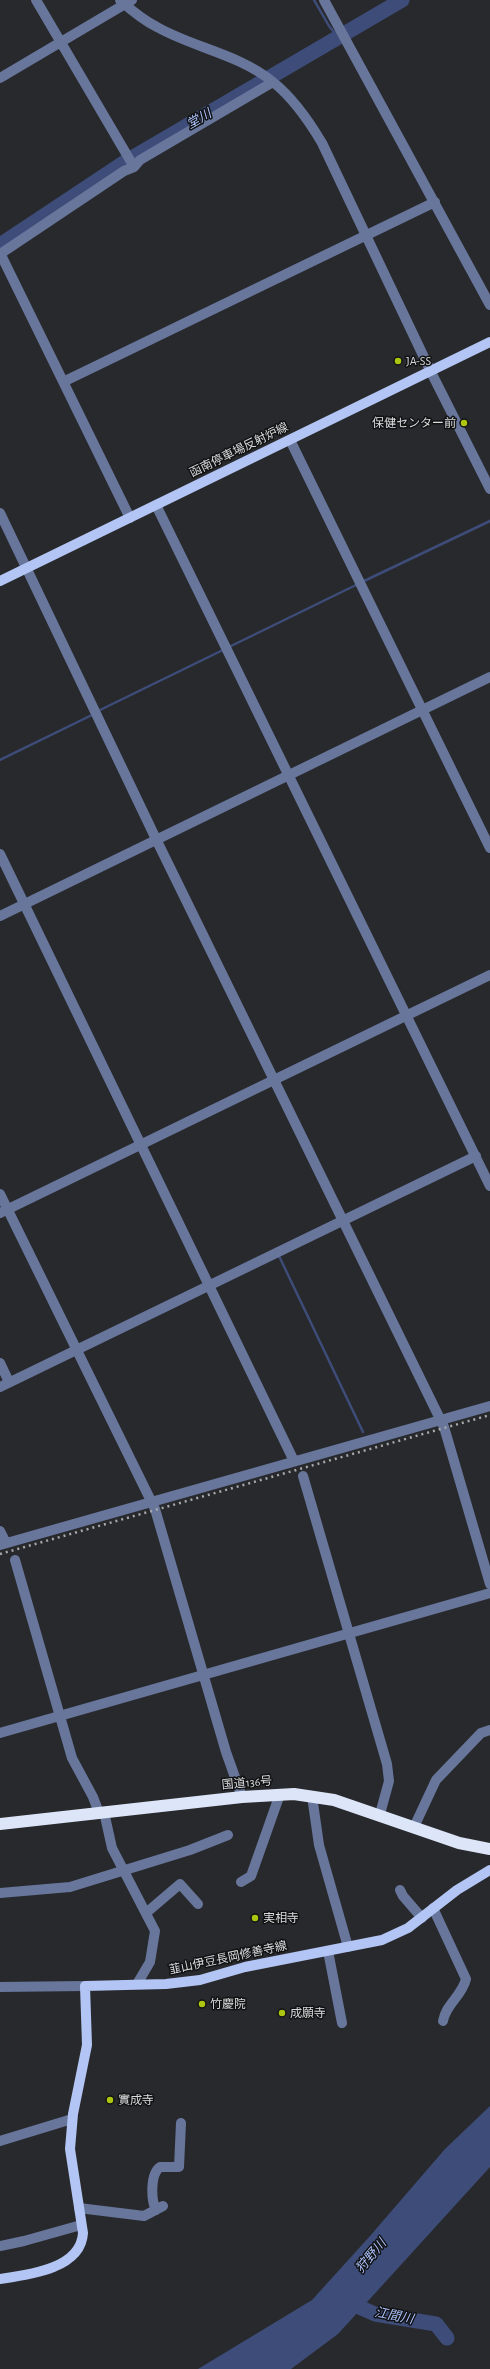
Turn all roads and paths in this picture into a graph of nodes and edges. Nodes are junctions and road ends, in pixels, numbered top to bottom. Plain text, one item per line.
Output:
1 (36, 0) edge
2 (324, 0) edge
3 (126, 1) edge
4 (61, 42) junction
5 (0, 78) edge
6 (273, 82) junction
7 (134, 167) junction
8 (435, 202) junction
9 (367, 236) junction
10 (0, 254) edge
11 (490, 304) edge
12 (490, 342) edge
13 (431, 372) junction
14 (65, 381) junction
15 (290, 440) junction
16 (490, 489) edge
17 (156, 505) junction
18 (0, 513) edge
19 (130, 518) junction
20 (28, 568) junction
21 (0, 581) edge
22 (490, 677) edge
23 (422, 710) junction
24 (288, 776) junction
25 (156, 840) junction
26 (490, 848) edge
27 (0, 854) edge
28 (24, 904) junction
29 (0, 916) edge
30 (490, 974) edge
31 (408, 1015) junction
32 (274, 1080) junction
33 (140, 1144) junction
34 (476, 1156) junction
35 (490, 1186) edge
36 (0, 1194) edge
37 (4, 1211) edge
38 (343, 1220) junction
39 (208, 1285) junction
40 (76, 1350) junction
41 (0, 1363) edge
42 (5, 1385) edge
43 (490, 1406) edge
44 (441, 1420) junction
45 (294, 1461) junction
46 (303, 1476) dead end
47 (152, 1502) junction
48 (0, 1531) edge
49 (3, 1544) edge
50 (15, 1560) dead end
51 (490, 1584) edge
52 (490, 1593) edge
53 (348, 1633) junction
54 (204, 1674) junction
55 (59, 1716) junction
56 (490, 1730) edge
57 (0, 1733) edge
58 (280, 1794) junction
59 (312, 1796) junction
60 (242, 1797) junction
61 (102, 1812) junction
62 (380, 1814) junction
63 (0, 1824) edge
64 (414, 1827) junction
65 (228, 1835) dead end
66 (490, 1849) edge
67 (123, 1870) junction
68 (490, 1870) edge
69 (241, 1882) dead end
70 (400, 1890) dead end
71 (0, 1893) edge
72 (198, 1904) dead end
73 (433, 1908) junction
74 (146, 1914) junction
75 (422, 1918) junction
76 (348, 1947) junction
77 (328, 1951) junction
78 (137, 1984) junction
79 (85, 1986) junction
80 (0, 1987) edge
81 (443, 2021) dead end
82 (342, 2023) dead end
83 (72, 2119) junction
84 (181, 2123) dead end
85 (0, 2141) edge
86 (79, 2208) junction
87 (81, 2225) junction
88 (0, 2246) edge
89 (0, 2279) edge

1 - 4 street
2 - 8 street
3 - 4 street
3 - 6 street
4 - 5 street
4 - 7 street
6 - 7 street
6 - 9 street
7 - 10 street
8 - 9 street
8 - 11 street
9 - 13 street
9 - 14 street
10 - 14 street
12 - 13 main road, 函南停車場反射炉線
13 - 15 main road, 函南停車場反射炉線
13 - 16 street
14 - 19 street
15 - 17 main road, 函南停車場反射炉線
15 - 23 street
17 - 19 main road, 函南停車場反射炉線
17 - 24 street
18 - 20 street
19 - 20 main road, 函南停車場反射炉線
20 - 21 main road, 函南停車場反射炉線
20 - 25 street
22 - 23 street
23 - 24 street
23 - 26 street
24 - 25 street
24 - 31 street
25 - 28 street
25 - 32 street
27 - 28 street
28 - 29 street
28 - 33 street
30 - 31 street
31 - 32 street
31 - 34 street
32 - 33 street
32 - 38 street
33 - 37 street
33 - 39 street
34 - 35 street
34 - 38 street
36 - 37 street
37 - 40 street
38 - 39 street
38 - 44 street
39 - 40 street
39 - 45 street
40 - 42 street
40 - 47 street
41 - 42 street
43 - 44 street
44 - 45 street
44 - 51 street
45 - 47 street
46 - 53 street
47 - 49 street
47 - 54 street
48 - 49 street
50 - 55 street
52 - 53 street
53 - 54 street
53 - 62 street
54 - 55 street
54 - 60 street
55 - 57 street
55 - 61 street
56 - 64 street
58 - 59 highway, 国道136号
58 - 60 highway, 国道136号
58 - 69 street
59 - 62 highway, 国道136号
59 - 76 street
60 - 61 highway, 国道136号
61 - 63 highway, 国道136号
61 - 67 street
62 - 64 highway, 国道136号
64 - 66 highway, 国道136号
65 - 67 street
67 - 71 street
67 - 74 street
68 - 73 main road, 韮山伊豆長岡修善寺線
70 - 75 street
72 - 74 street
73 - 75 main road, 韮山伊豆長岡修善寺線
73 - 81 street
74 - 78 street
75 - 76 main road, 韮山伊豆長岡修善寺線
76 - 77 main road, 韮山伊豆長岡修善寺線
77 - 78 main road, 韮山伊豆長岡修善寺線
77 - 82 street
78 - 79 main road, 韮山伊豆長岡修善寺線
79 - 80 street
79 - 83 main road
83 - 85 street
83 - 86 main road
84 - 86 street
86 - 87 main road
87 - 88 street
87 - 89 main road

